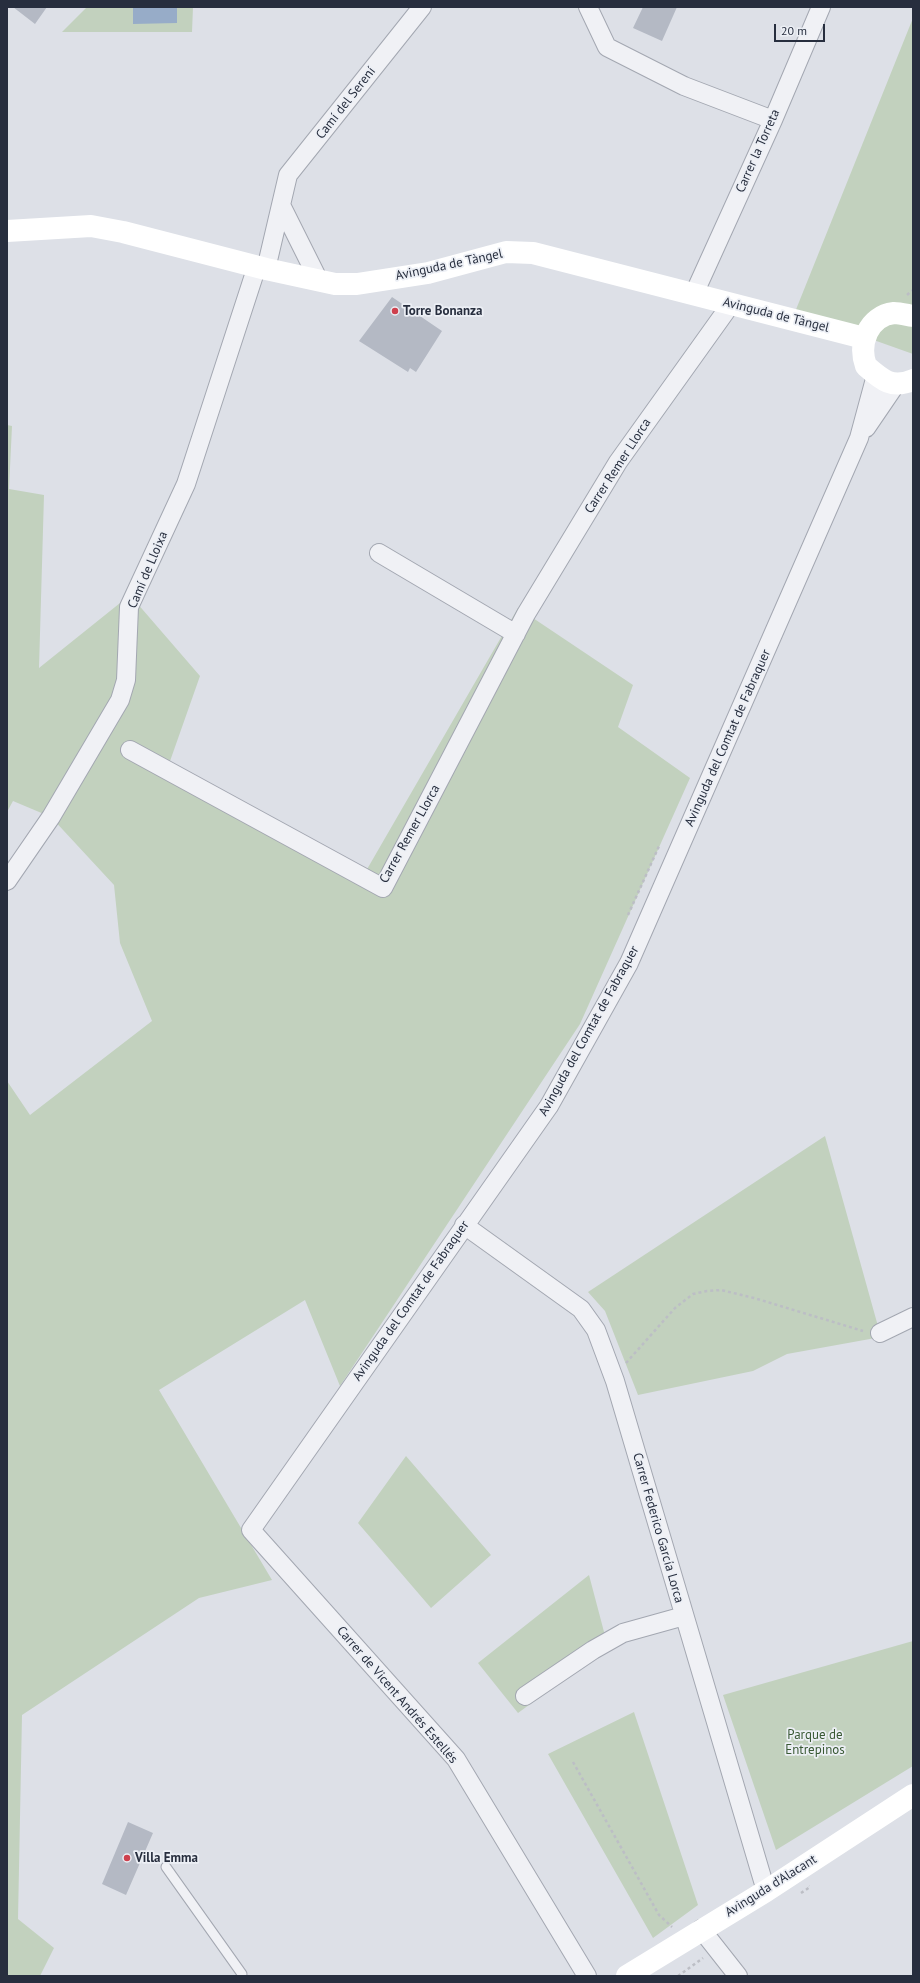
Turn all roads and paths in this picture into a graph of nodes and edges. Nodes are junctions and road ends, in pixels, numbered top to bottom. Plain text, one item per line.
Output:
1 (422, 7) edge
2 (588, 7) edge
3 (821, 7) edge
4 (773, 120) junction
5 (281, 205) junction
6 (7, 231) edge
7 (262, 268) junction
8 (320, 281) junction
9 (913, 290) edge
10 (694, 294) junction
11 (906, 296) dead end
12 (732, 304) junction
13 (913, 316) edge
14 (864, 338) junction
15 (876, 375) junction
16 (905, 382) edge
17 (859, 438) junction
18 (380, 553) dead end
19 (516, 634) junction
20 (130, 750) dead end
21 (661, 843) dead end
22 (7, 881) edge
23 (628, 915) dead end
24 (464, 1225) junction
25 (913, 1317) edge
26 (880, 1333) joint
27 (626, 1364) dead end
28 (251, 1530) joint
29 (684, 1616) junction
30 (525, 1696) dead end
31 (572, 1762) dead end
32 (913, 1795) edge
33 (166, 1867) dead end
34 (766, 1891) junction
35 (695, 1933) junction
36 (708, 1954) dead end
37 (242, 1975) edge
38 (587, 1976) edge
39 (627, 1976) edge
40 (678, 1976) edge
41 (738, 1976) edge

1 - 5 street, Camí del Serení
2 - 4 street
3 - 4 street, Carrer la Torreta
4 - 10 street, Carrer la Torreta
5 - 7 street, Camí del Serení
5 - 8 street
6 - 7 main road, Avinguda de Tàngel
7 - 8 main road, Avinguda de Tàngel
7 - 22 street, Camí de Lloixa
8 - 10 main road, Avinguda de Tàngel
9 - 11 path
10 - 12 main road, Avinguda de Tàngel
12 - 14 main road, Avinguda de Tàngel
12 - 19 street, Carrer Remer Llorca
13 - 14 main road
14 - 15 main road
15 - 16 main road
15 - 17 street, Avinguda del Comtat de Fabraquer
16 - 17 street, Avinguda del Comtat de Fabraquer
17 - 24 street, Avinguda del Comtat de Fabraquer
18 - 19 street
19 - 20 street, Carrer Remer Llorca
21 - 23 path
24 - 28 street, Avinguda del Comtat de Fabraquer
24 - 29 street, Carrer Federico García Lorca
25 - 26 street
26 - 27 path
28 - 38 street, Carrer de Vicent Andrés Estellés
29 - 30 street
29 - 34 street, Carrer Federico García Lorca
31 - 35 path
32 - 34 main road, Avinguda d'Alacant
33 - 37 lane
34 - 35 main road, Avinguda d'Alacant
35 - 39 main road, Avinguda d'Alacant
35 - 41 street
36 - 40 path

